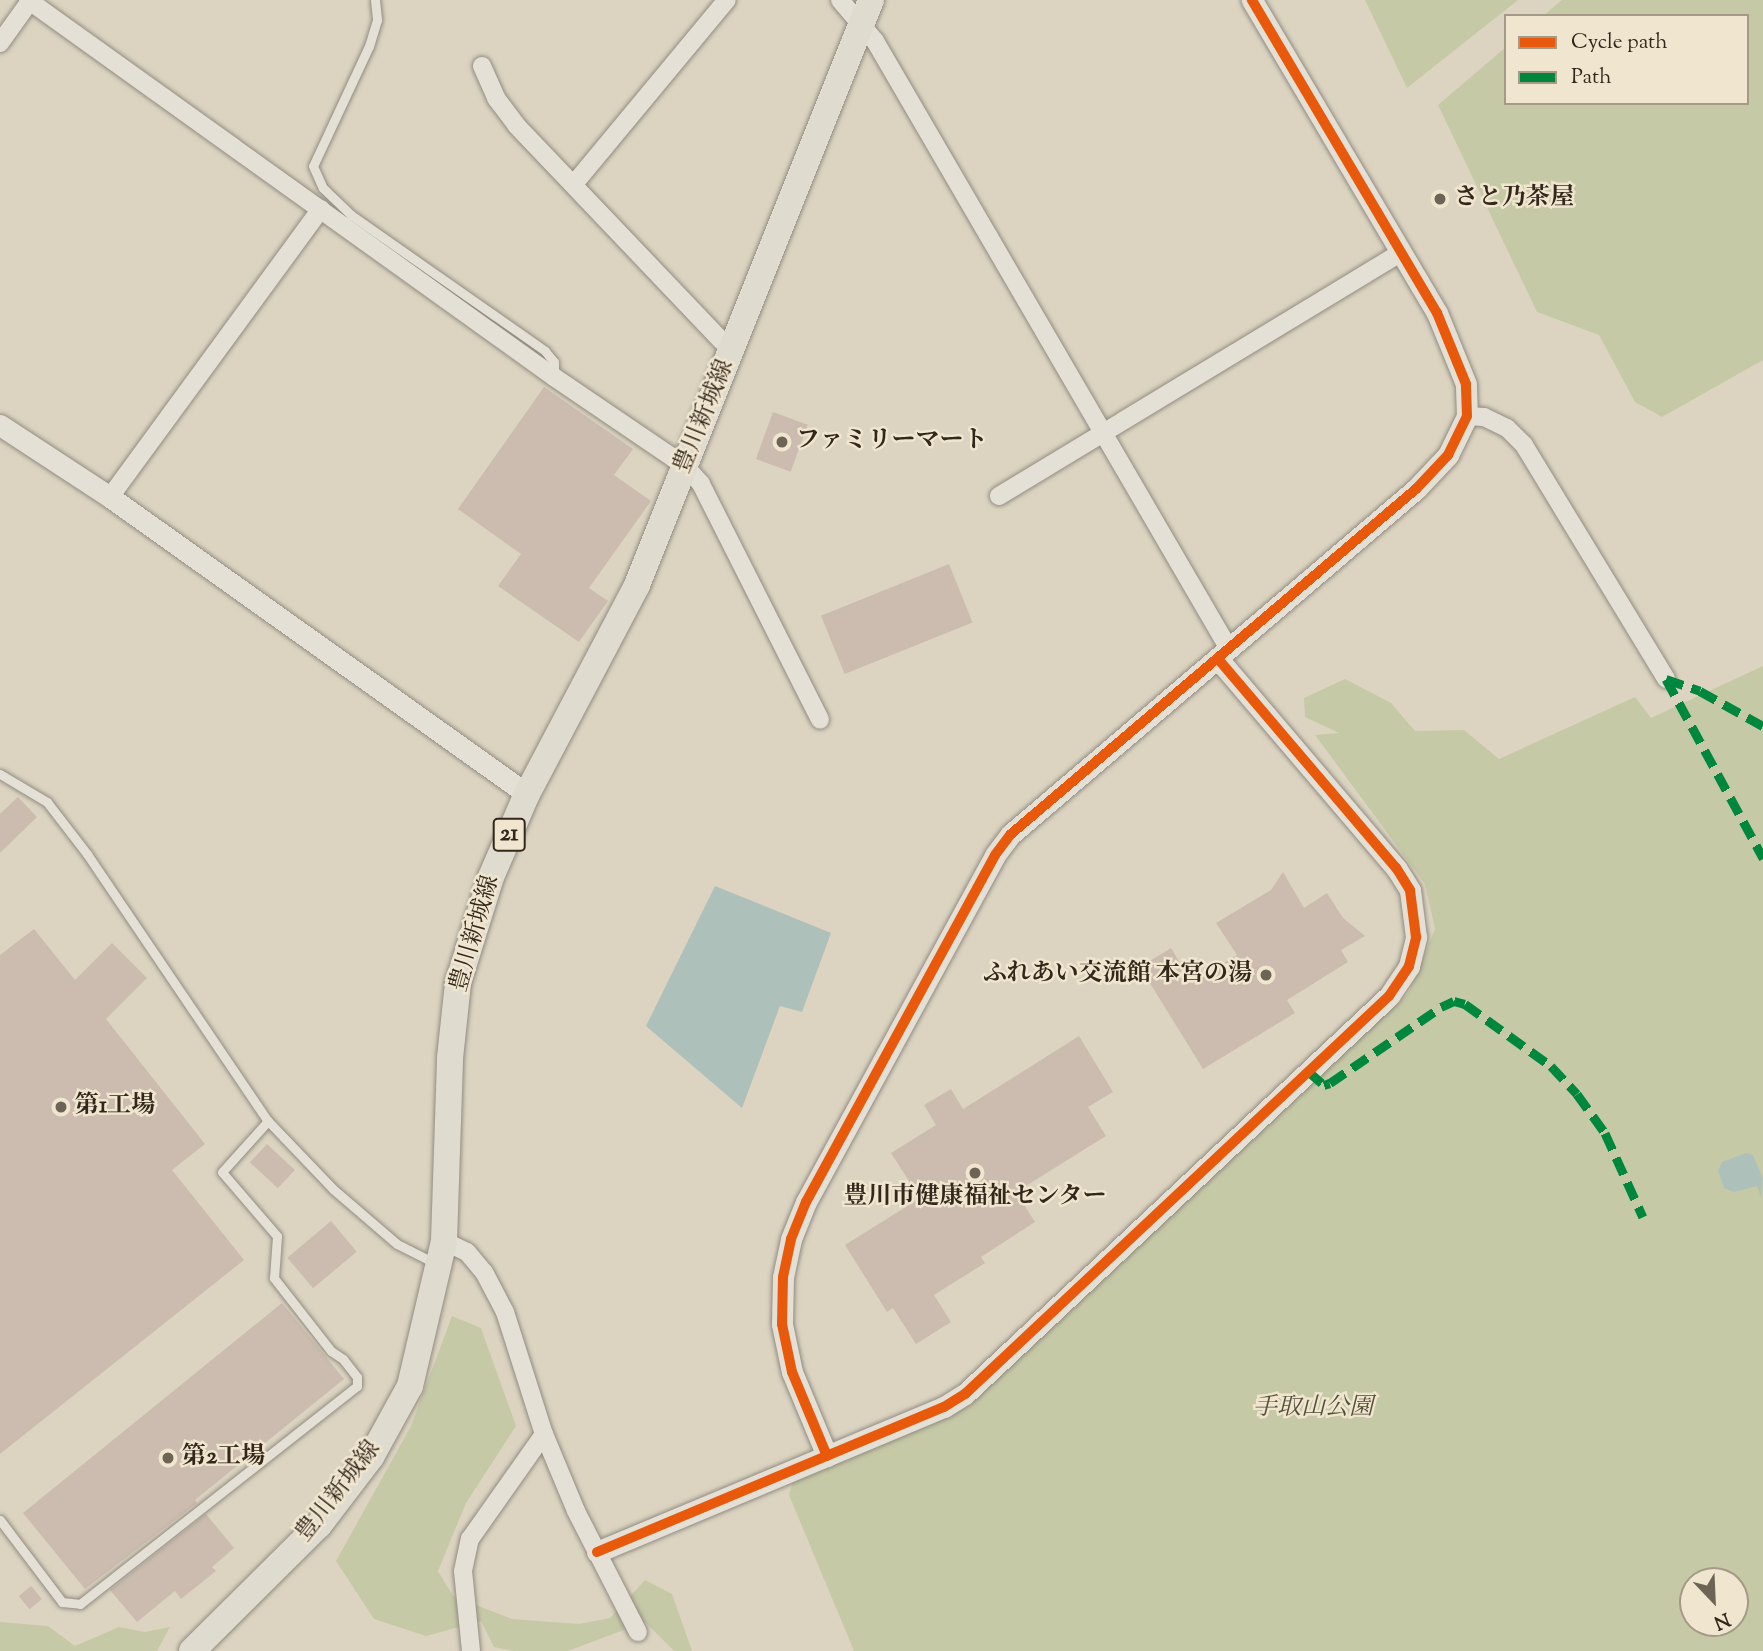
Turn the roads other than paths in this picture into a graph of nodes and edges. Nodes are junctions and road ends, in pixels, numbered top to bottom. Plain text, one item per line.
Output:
1 (374, 0) edge
2 (727, 0) edge
3 (840, 0) edge
4 (872, 0) edge
5 (1252, 0) edge
6 (29, 1) edge
7 (861, 25) junction
8 (0, 43) edge
9 (482, 66) dead end
10 (573, 184) junction
11 (321, 209) junction
12 (1402, 252) junction
13 (734, 346) junction
14 (554, 377) junction
15 (1466, 416) junction
16 (0, 425) edge
17 (1106, 432) junction
18 (685, 466) junction
19 (999, 496) dead end
20 (110, 497) junction
21 (1224, 654) junction
22 (1666, 679) dead end
23 (820, 720) dead end
24 (0, 774) edge
25 (527, 794) junction
26 (268, 1121) junction
27 (442, 1253) junction
28 (544, 1434) junction
29 (827, 1456) junction
30 (0, 1520) edge
31 (597, 1552) junction
32 (638, 1632) dead end
33 (192, 1651) edge
34 (471, 1651) edge

1 - 14 lane
2 - 10 street
3 - 7 street
4 - 7 main road, 豊川新城線 / 21
5 - 12 street
6 - 8 street
6 - 11 street
7 - 13 main road, 豊川新城線 / 21
7 - 17 street
9 - 10 street
10 - 13 street
11 - 14 street
11 - 20 street
12 - 15 street
12 - 17 street
13 - 18 main road, 豊川新城線 / 21
14 - 18 street
15 - 21 street
15 - 22 street
16 - 20 street
17 - 19 street
17 - 21 street
18 - 23 street
18 - 25 main road, 豊川新城線 / 21
20 - 25 street
21 - 29 street
21 - 29 street
24 - 26 lane
25 - 27 main road, 豊川新城線 / 21
26 - 27 lane
26 - 30 lane
27 - 28 street
27 - 33 main road, 豊川新城線 / 21
28 - 31 street
28 - 34 street
29 - 31 street
31 - 32 street

